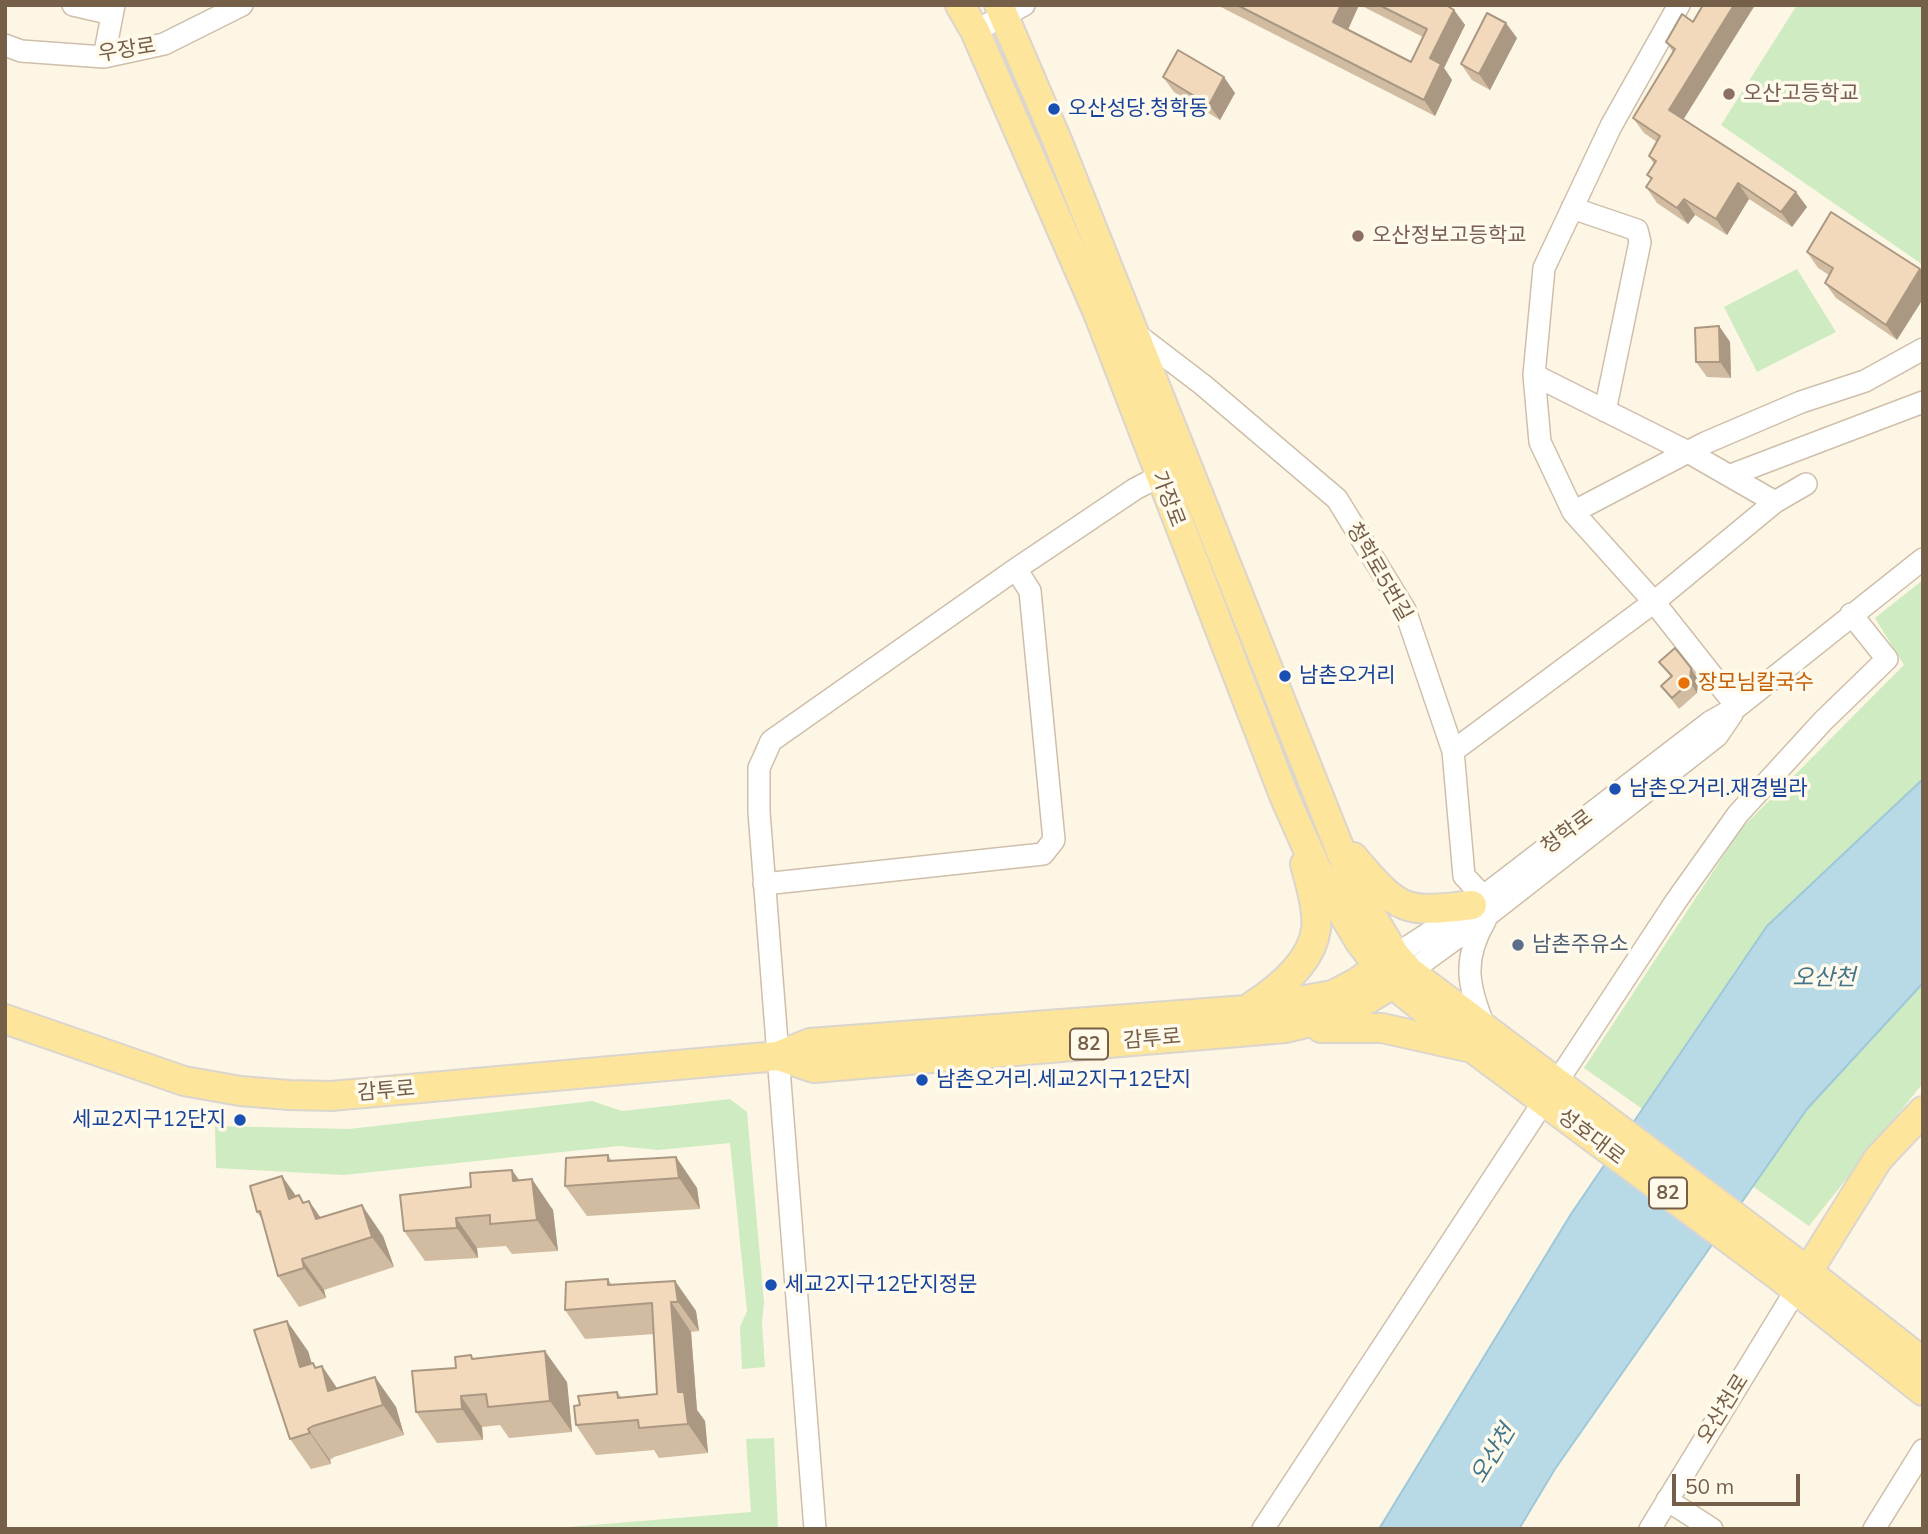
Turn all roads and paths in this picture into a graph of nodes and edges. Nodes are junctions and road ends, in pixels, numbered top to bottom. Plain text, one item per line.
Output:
1 (73, 5) edge
2 (960, 5) edge
3 (1679, 5) edge
4 (236, 7) edge
5 (1010, 9) edge
6 (113, 10) edge
7 (975, 31) junction
8 (5, 45) edge
9 (104, 57) junction
10 (1572, 208) junction
11 (1133, 332) junction
12 (1923, 349) edge
13 (1534, 375) junction
14 (1923, 402) edge
15 (1605, 411) junction
16 (1688, 452) junction
17 (1731, 475) junction
18 (1160, 476) junction
19 (1806, 484) dead end
20 (1775, 502) junction
21 (1573, 512) junction
22 (1923, 559) edge
23 (1016, 569) junction
24 (1654, 602) junction
25 (1851, 614) junction
26 (1738, 706) junction
27 (1454, 751) junction
28 (1285, 798) junction
29 (1325, 813) junction
30 (764, 884) junction
31 (1481, 906) junction
32 (1394, 970) junction
33 (1246, 1010) junction
34 (5, 1019) edge
35 (1286, 1028) junction
36 (1480, 1039) junction
37 (778, 1056) junction
38 (1558, 1097) junction
39 (1923, 1111) edge
40 (1794, 1275) junction
41 (1923, 1362) edge
42 (1923, 1391) edge
43 (1923, 1450) edge
44 (1667, 1500) junction
45 (815, 1529) edge
46 (1263, 1529) edge
47 (1650, 1529) edge
48 (1713, 1529) edge
49 (1874, 1529) edge

1 - 6 street
2 - 7 main road, 가장로
3 - 10 street
4 - 9 street, 우장로
5 - 7 street
5 - 11 main road, 가장로
6 - 9 street
7 - 18 main road, 가장로
8 - 9 street, 우장로
10 - 13 street
10 - 15 street
11 - 27 street, 청학로5번길
11 - 29 main road, 가장로
12 - 16 street
13 - 15 street
13 - 21 street
14 - 17 street
15 - 16 street
16 - 17 street
16 - 21 street
17 - 20 street
18 - 23 street
18 - 28 main road, 가장로
19 - 20 street
20 - 24 street
21 - 24 street
22 - 25 street, 청학로
23 - 30 street
23 - 30 street
24 - 26 street
24 - 27 street
25 - 26 street, 청학로
25 - 38 street
26 - 31 street, 청학로
27 - 31 street, 청학로5번길
28 - 32 main road, 가장로
28 - 33 main road
29 - 31 main road
29 - 32 main road, 가장로
30 - 37 street
31 - 32 street, 청학로
31 - 36 street
32 - 33 main road, 감투로
32 - 35 main road, 감투로 / 82
32 - 36 main road, 성호대로 / 82
33 - 37 main road, 감투로
34 - 37 main road, 감투로
35 - 36 main road
35 - 37 main road, 감투로 / 82
36 - 38 main road, 성호대로 / 82
37 - 45 street
38 - 40 main road, 성호대로 / 82
38 - 46 street
39 - 40 main road, 오산천로
40 - 41 main road, 성호대로
40 - 42 main road, 성호대로
40 - 44 street, 오산천로
43 - 49 street
44 - 47 street, 오산천로
44 - 48 street

